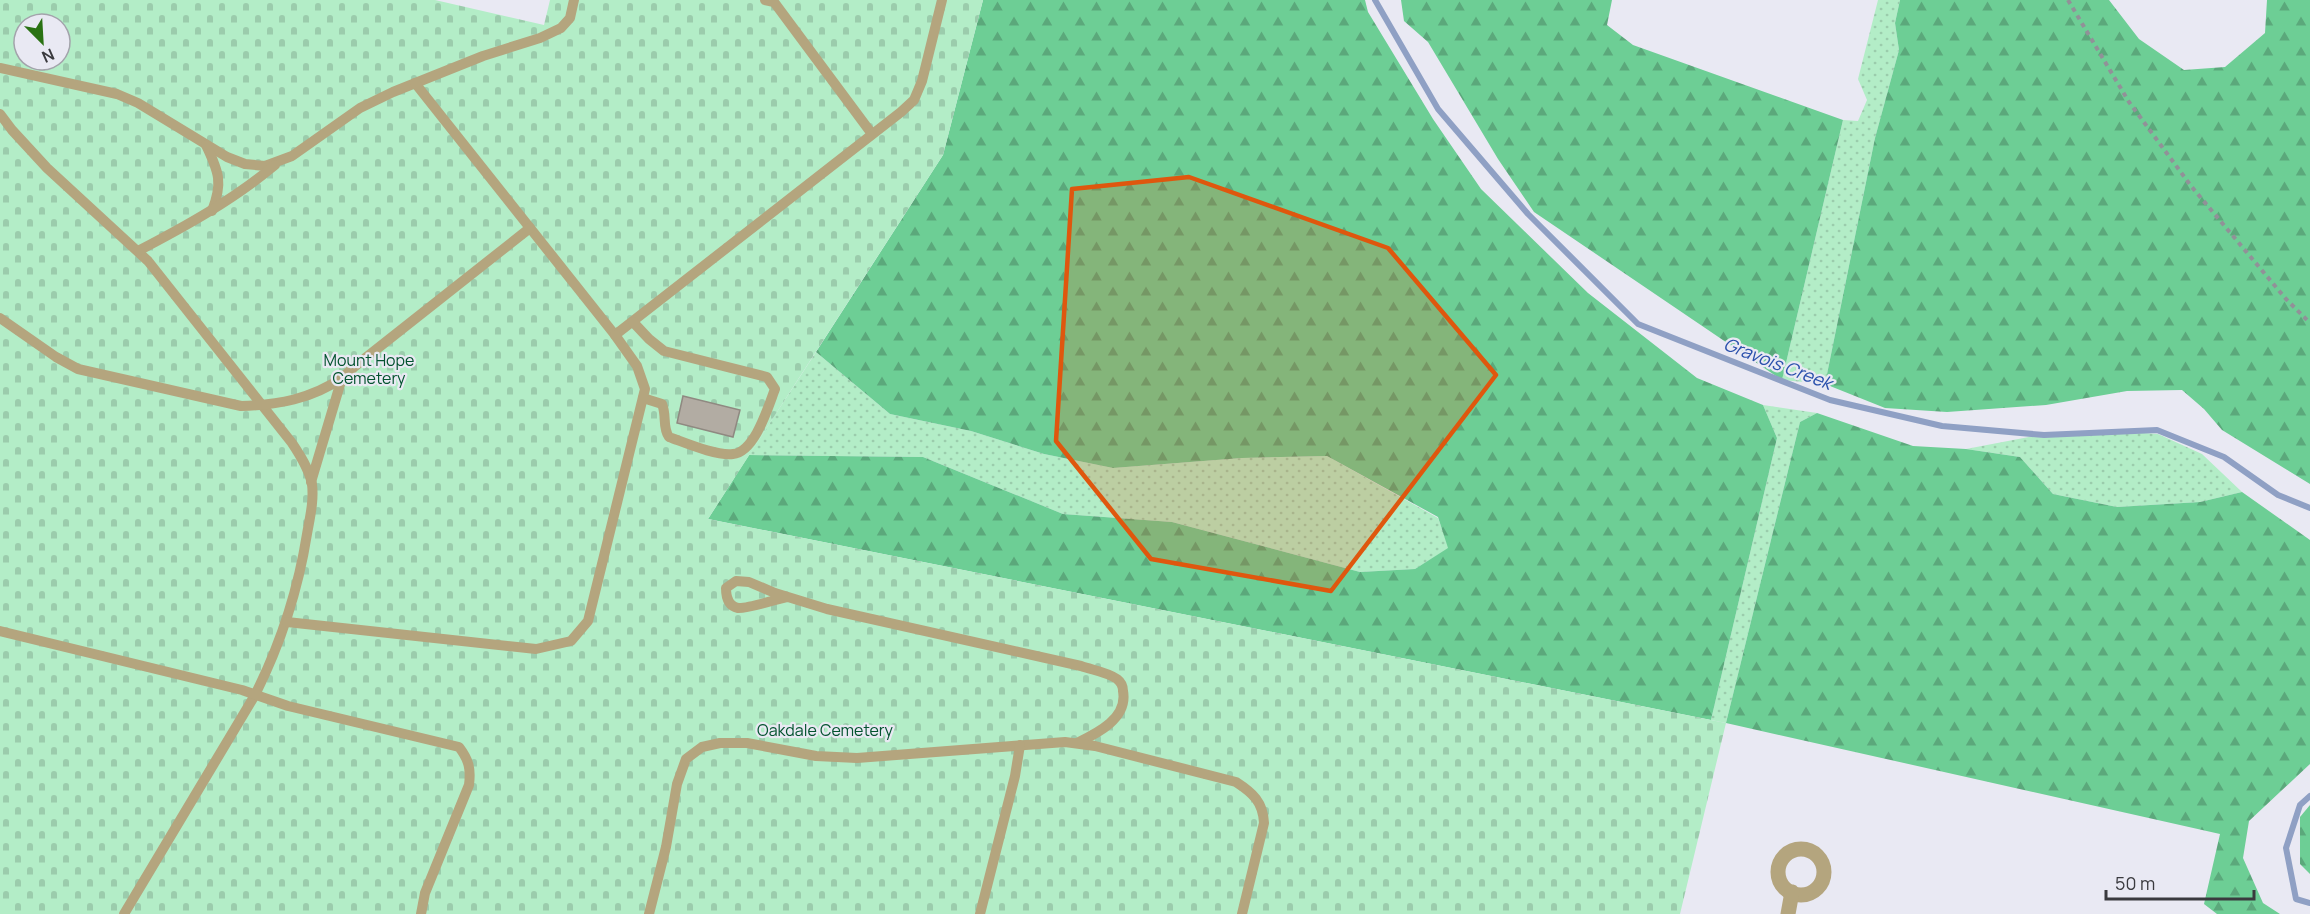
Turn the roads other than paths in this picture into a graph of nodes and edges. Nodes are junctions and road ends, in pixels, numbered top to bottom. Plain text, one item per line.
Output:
1 (574, 0) edge
2 (765, 0) edge
3 (942, 0) edge
4 (0, 69) edge
5 (415, 83) junction
6 (0, 114) edge
7 (872, 135) junction
8 (206, 145) junction
9 (278, 163) junction
10 (212, 211) junction
11 (530, 228) junction
12 (138, 251) junction
13 (0, 318) edge
14 (633, 322) junction
15 (615, 335) junction
16 (342, 378) junction
17 (643, 398) junction
18 (262, 405) junction
19 (311, 482) junction
20 (788, 597) junction
21 (286, 622) junction
22 (0, 631) edge
23 (255, 695) junction
24 (1077, 743) junction
25 (1020, 745) junction
26 (1792, 892) dead end
27 (124, 914) edge
28 (421, 914) edge
29 (649, 914) edge
30 (980, 914) edge
31 (1242, 914) edge
32 (1788, 914) edge

1 - 5 lane
2 - 7 lane
3 - 7 lane
4 - 8 lane
5 - 9 lane
5 - 11 lane
6 - 12 lane
7 - 14 lane
8 - 9 lane
8 - 10 lane
9 - 10 lane
10 - 12 lane
11 - 15 lane
11 - 16 lane
12 - 18 lane
13 - 18 lane
14 - 15 lane
14 - 17 lane
15 - 17 lane
16 - 18 lane
16 - 19 lane
17 - 21 lane
18 - 19 lane
19 - 21 lane
20 - 20 lane
20 - 24 lane
21 - 23 lane
22 - 23 lane
23 - 27 lane
23 - 28 lane
24 - 25 lane
24 - 31 lane
25 - 29 lane
25 - 30 lane
26 - 32 street

